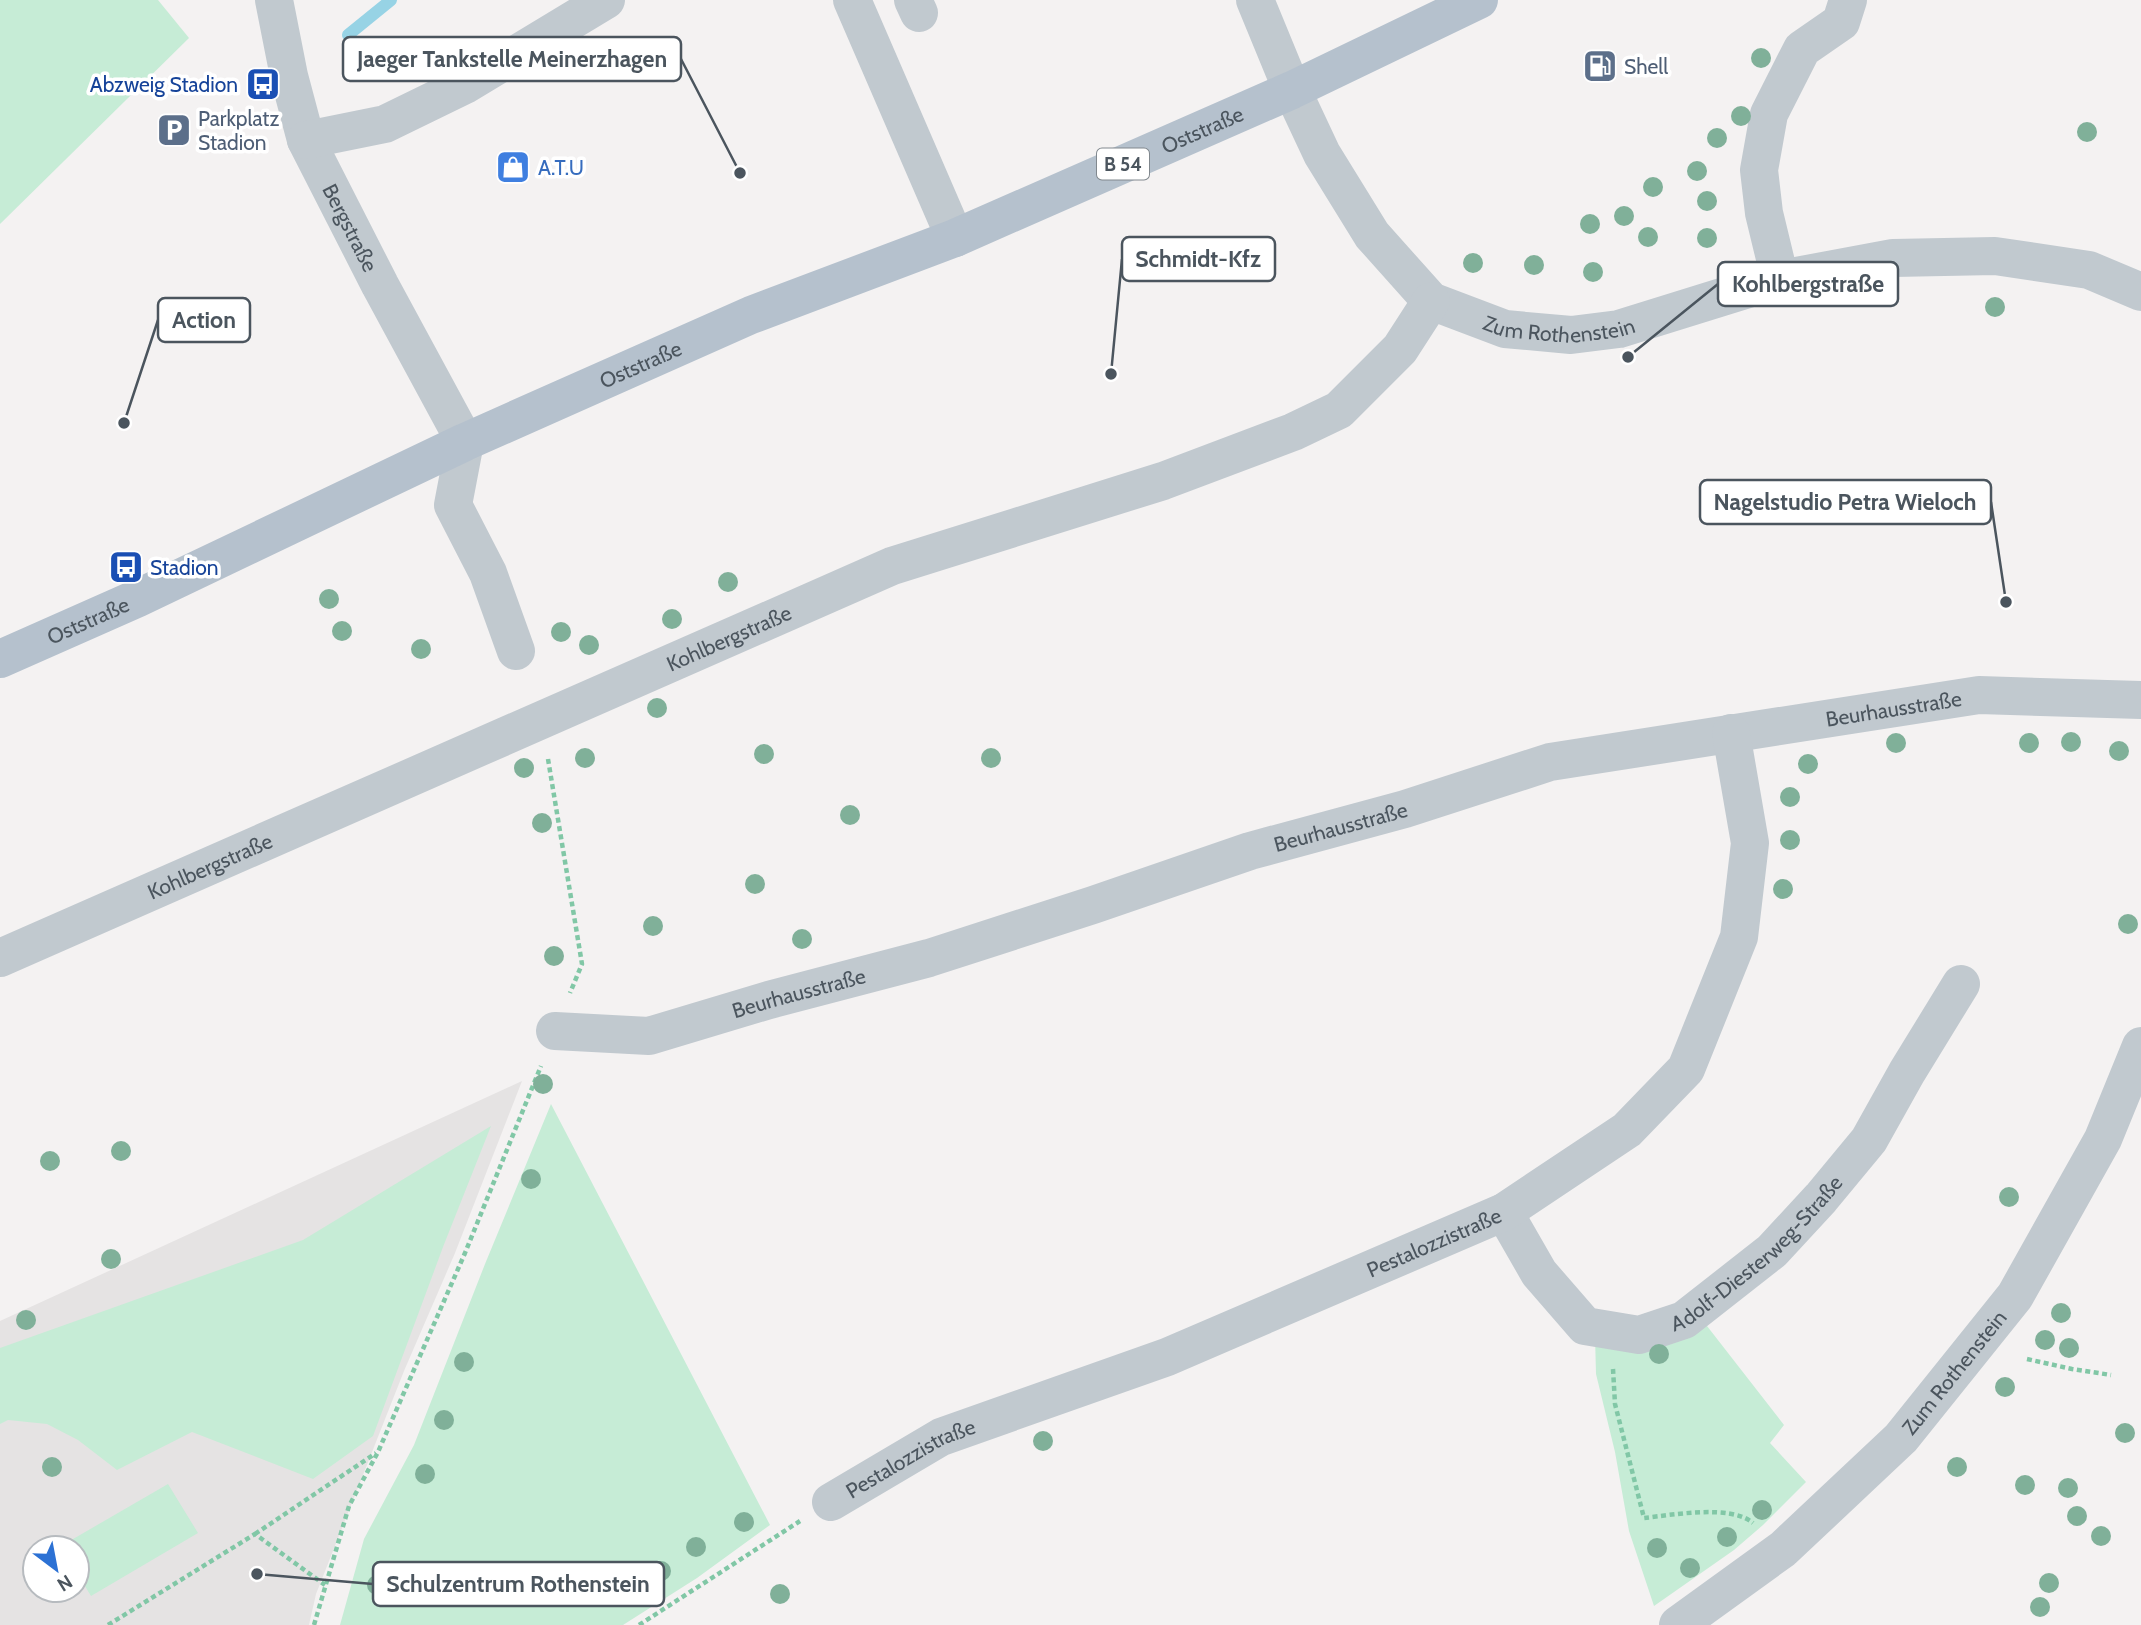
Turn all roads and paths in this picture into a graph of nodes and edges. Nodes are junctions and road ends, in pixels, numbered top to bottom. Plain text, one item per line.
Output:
1 (274, 0) edge
2 (606, 0) edge
3 (852, 0) edge
4 (1255, 0) edge
5 (1479, 0) edge
6 (1848, 0) edge
7 (1292, 90) junction
8 (306, 140) junction
9 (955, 238) junction
10 (1780, 279) junction
11 (2141, 292) edge
12 (1431, 301) junction
13 (465, 442) junction
14 (516, 651) dead end
15 (0, 659) edge
16 (2141, 701) edge
17 (540, 722) junction
18 (1731, 733) junction
19 (0, 958) edge
20 (1961, 985) dead end
21 (555, 1031) junction
22 (2141, 1046) edge
23 (1504, 1212) junction
24 (1611, 1330) junction
25 (2027, 1359) dead end
26 (2111, 1376) dead end
27 (378, 1452) junction
28 (831, 1502) joint
29 (255, 1534) junction
30 (1783, 1549) junction
31 (325, 1585) junction
32 (108, 1625) edge
33 (314, 1625) edge
34 (639, 1625) edge
35 (1678, 1625) edge

1 - 8 street, Bergstraße
2 - 8 street
3 - 9 street
4 - 7 street
5 - 7 main road, Oststraße / B 54
6 - 10 street
7 - 9 main road, Oststraße / B 54
7 - 12 street, Zum Rothenstein
8 - 13 street, Bergstraße
9 - 13 main road, Oststraße / B 54
10 - 11 street, Zum Rothenstein
10 - 12 street, Zum Rothenstein
12 - 17 street, Kohlbergstraße
13 - 14 street
13 - 15 main road, Oststraße / B 54
16 - 18 street, Beurhausstraße
17 - 19 street, Kohlbergstraße
17 - 21 path
18 - 21 street, Beurhausstraße
18 - 23 street, Pestalozzistraße
20 - 24 street, Adolf-Diesterweg-Straße
21 - 27 path
22 - 30 street, Zum Rothenstein
23 - 24 street, Adolf-Diesterweg-Straße
23 - 28 street, Pestalozzistraße
24 - 30 path
25 - 26 path
27 - 29 path
27 - 31 path
28 - 34 path
29 - 31 path
29 - 32 path
30 - 35 street, Zum Rothenstein
31 - 33 path

